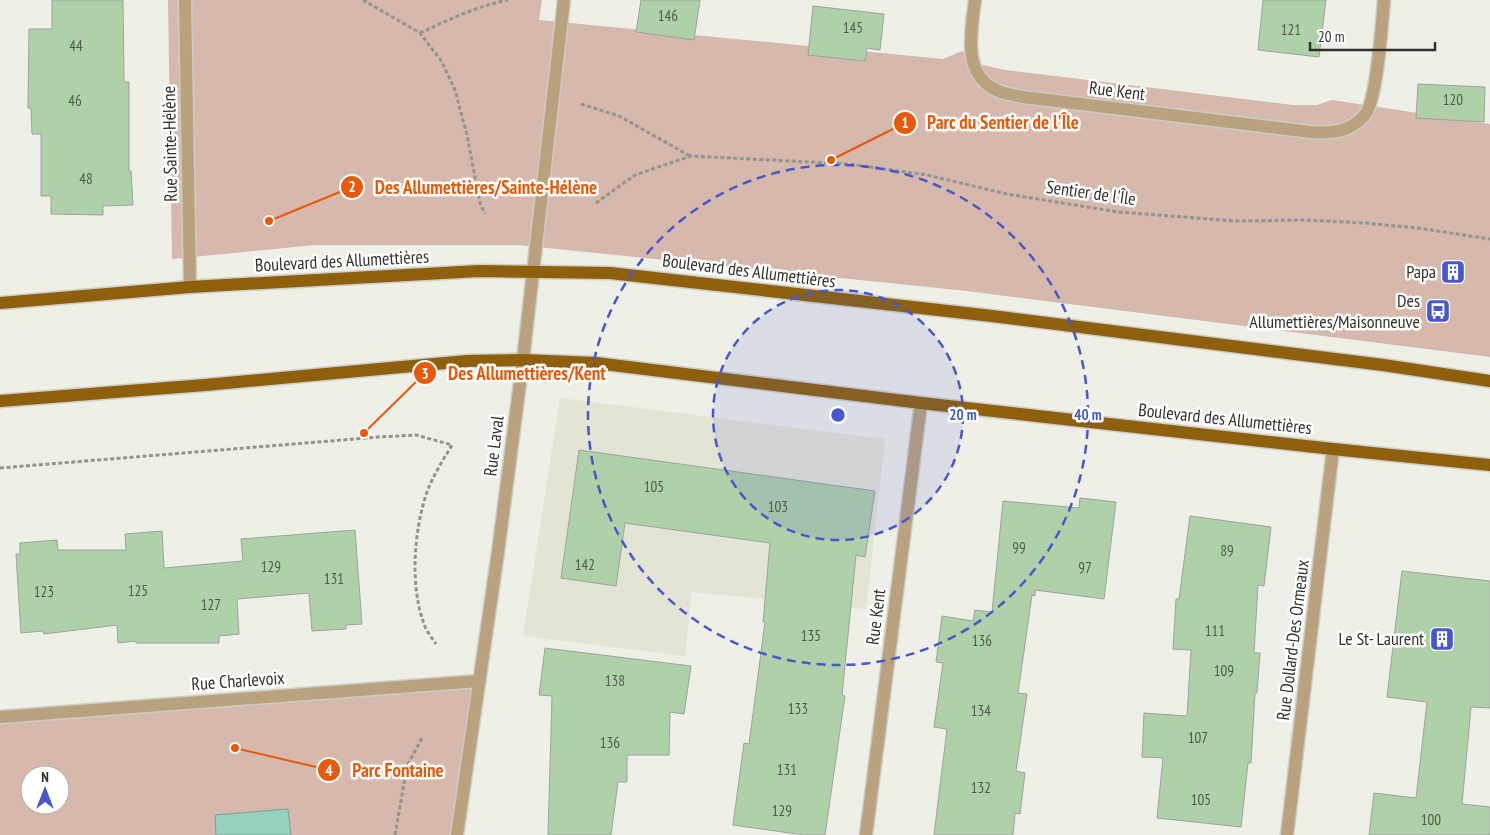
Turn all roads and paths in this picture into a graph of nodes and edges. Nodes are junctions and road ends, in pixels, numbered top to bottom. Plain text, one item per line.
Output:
1 (185, 0) edge
2 (362, 0) edge
3 (508, 0) edge
4 (564, 0) edge
5 (975, 0) edge
6 (1384, 0) edge
7 (420, 33) junction
8 (552, 101) junction
9 (691, 156) junction
10 (596, 203) dead end
11 (485, 214) dead end
12 (1490, 239) edge
13 (533, 271) junction
14 (190, 286) junction
15 (0, 303) edge
16 (523, 360) junction
17 (1490, 381) edge
18 (0, 401) edge
19 (921, 403) junction
20 (1333, 449) junction
21 (1490, 465) edge
22 (0, 468) edge
23 (436, 644) dead end
24 (479, 681) junction
25 (0, 717) edge
26 (423, 736) dead end
27 (395, 835) edge
28 (457, 835) edge
29 (866, 835) edge
30 (1287, 835) edge

1 - 14 street, Rue Sainte-Hélène
2 - 7 path
3 - 7 path
4 - 8 street, Rue Laval
5 - 6 street, Rue Kent
7 - 11 path
8 - 9 path, Sentier de l'Île
8 - 13 street, Rue Laval
9 - 10 path, Sentier de l'Île
9 - 12 path, Sentier de l'Île
13 - 14 main road, Boulevard des Allumettières
13 - 16 street, Rue Laval
13 - 17 main road, Boulevard des Allumettières
14 - 15 main road, Boulevard des Allumettières
16 - 18 main road, Boulevard des Allumettières
16 - 19 main road, Boulevard des Allumettières
16 - 24 street, Rue Laval
19 - 20 main road, Boulevard des Allumettières
19 - 29 street, Rue Kent
20 - 21 main road, Boulevard des Allumettières
20 - 30 street, Rue Dollard-Des Ormeaux
22 - 23 path
24 - 25 street, Rue Charlevoix
24 - 28 street, Rue Laval
26 - 27 path

